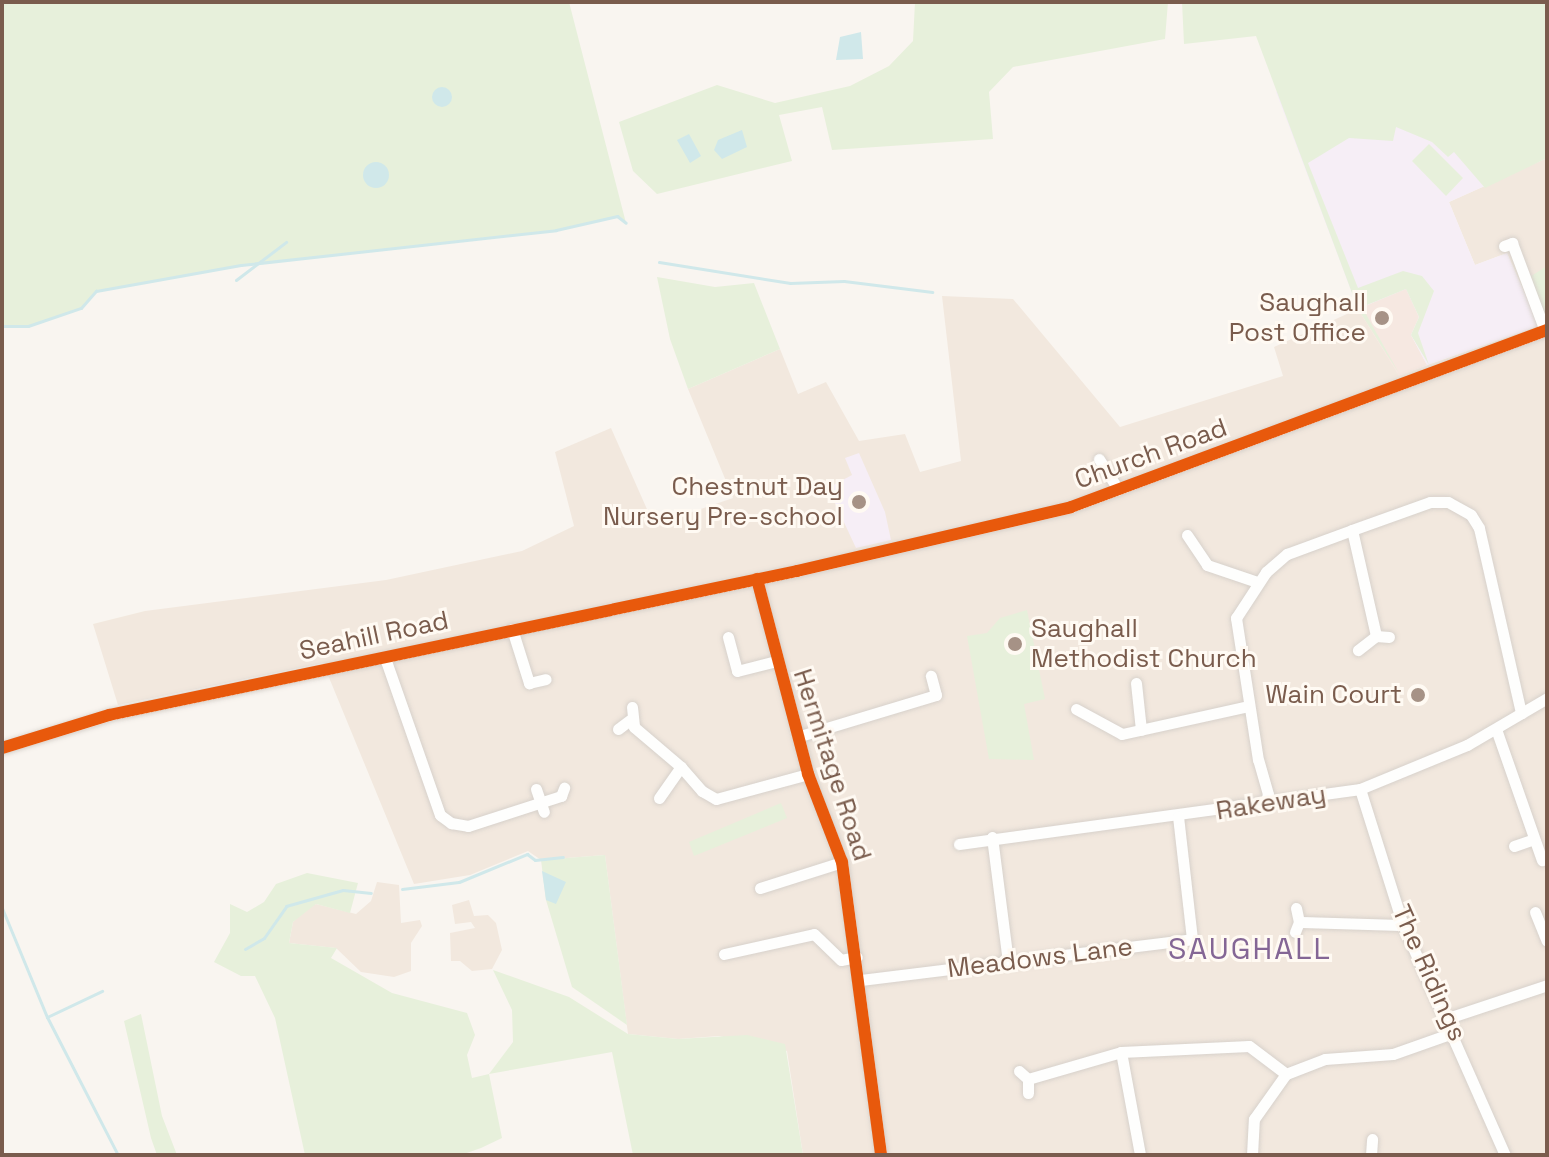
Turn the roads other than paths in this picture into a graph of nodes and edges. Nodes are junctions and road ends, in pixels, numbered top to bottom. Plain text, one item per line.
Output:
1 (1512, 243) dead end
2 (1546, 330) edge
3 (1099, 459) dead end
4 (1118, 489) junction
5 (1352, 530) junction
6 (1187, 535) dead end
7 (757, 579) junction
8 (1257, 582) junction
9 (512, 629) junction
10 (1376, 636) junction
11 (728, 637) dead end
12 (1389, 637) dead end
13 (1358, 650) dead end
14 (385, 658) junction
15 (776, 661) junction
16 (931, 676) dead end
17 (546, 679) dead end
18 (1136, 683) dead end
19 (1547, 698) edge
20 (1248, 706) junction
21 (632, 707) dead end
22 (1076, 709) dead end
23 (1527, 710) junction
24 (630, 720) junction
25 (618, 729) dead end
26 (1496, 729) junction
27 (1137, 731) junction
28 (800, 736) junction
29 (2, 748) edge
30 (681, 767) junction
31 (808, 774) junction
32 (536, 789) dead end
33 (1360, 789) junction
34 (564, 796) dead end
35 (659, 798) dead end
36 (1265, 805) junction
37 (542, 807) junction
38 (1178, 817) junction
39 (992, 837) junction
40 (1531, 840) junction
41 (959, 844) dead end
42 (1514, 846) dead end
43 (1542, 860) dead end
44 (842, 862) junction
45 (760, 888) dead end
46 (1296, 908) dead end
47 (1535, 912) dead end
48 (1403, 925) junction
49 (1544, 928) edge
50 (1547, 941) edge
51 (724, 954) dead end
52 (857, 957) junction
53 (1008, 962) junction
54 (860, 980) junction
55 (1547, 985) edge
56 (1448, 1018) junction
57 (1455, 1032) junction
58 (1121, 1052) junction
59 (1286, 1074) junction
60 (1028, 1093) dead end
61 (1372, 1139) dead end
62 (881, 1155) edge
63 (1140, 1155) edge
64 (1252, 1155) edge
65 (1371, 1155) edge
66 (1505, 1155) edge

1 - 2 street
2 - 4 street, Church Road
3 - 4 street
4 - 7 street, Church Road
5 - 8 street
5 - 10 street
5 - 23 street
6 - 8 street
7 - 9 street, Seahill Road
7 - 15 street, Hermitage Road
8 - 20 street
9 - 14 street, Seahill Road
9 - 17 street
10 - 12 street
10 - 13 street
11 - 15 street
14 - 29 street, Seahill Road
14 - 37 street
15 - 28 street, Hermitage Road
16 - 28 street
18 - 27 street
19 - 23 street, Rakeway
20 - 27 street
20 - 36 street
21 - 24 street
22 - 27 street
23 - 26 street, Rakeway
24 - 25 street
24 - 30 street
26 - 33 street, Rakeway
26 - 40 street
28 - 31 street, Hermitage Road
30 - 31 street
30 - 35 street
31 - 44 street, Hermitage Road
32 - 37 street
33 - 36 street, Rakeway
33 - 48 street, The Ridings
34 - 37 street
36 - 38 street, Rakeway
38 - 39 street, Rakeway
38 - 53 street, Meadows Lane
39 - 41 street, Rakeway
39 - 53 street
40 - 42 street
40 - 43 street
44 - 45 street
44 - 52 street, Hermitage Road
46 - 48 street
47 - 49 street
48 - 56 street, The Ridings
49 - 50 street
51 - 52 street
52 - 54 street, Hermitage Road
53 - 54 street, Meadows Lane
54 - 62 street, Hermitage Road
55 - 56 street
56 - 57 street, The Ridings
57 - 59 street
57 - 66 street, The Ridings
58 - 59 street
58 - 60 street
58 - 63 street
59 - 64 street
61 - 65 street

